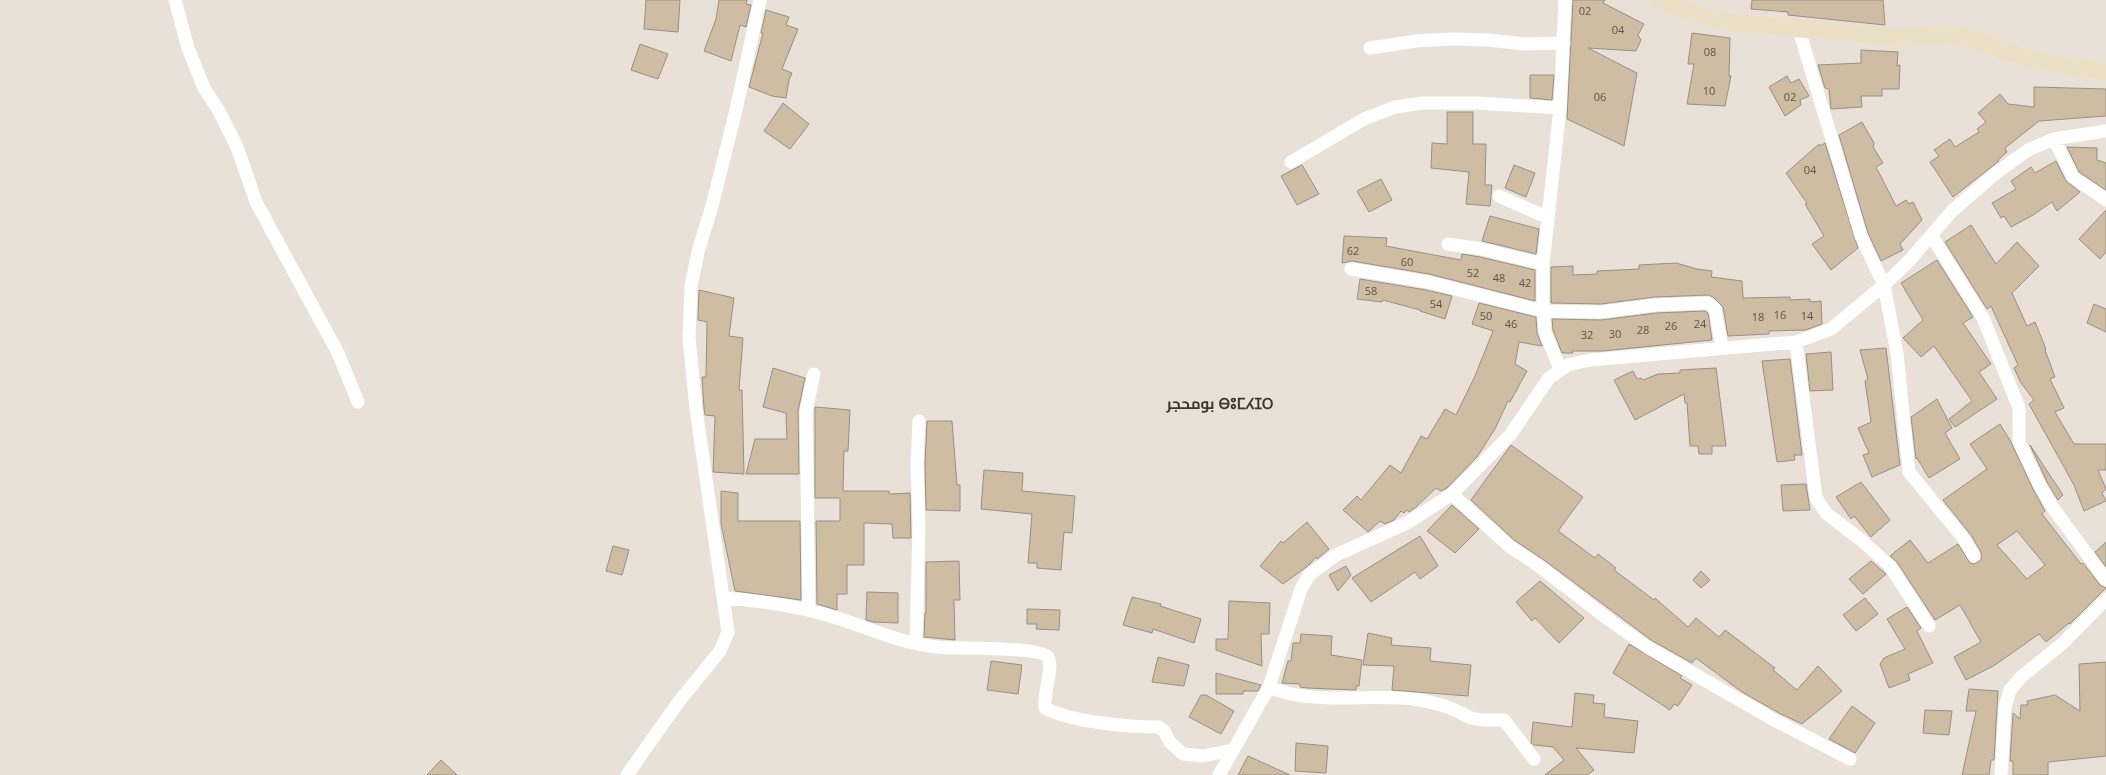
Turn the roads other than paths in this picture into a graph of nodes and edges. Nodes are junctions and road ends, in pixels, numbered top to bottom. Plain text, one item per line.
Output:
1 (175, 0) edge
2 (760, 0) edge
3 (1565, 0) edge
4 (1659, 0) edge
5 (1799, 30) junction
6 (1564, 43) junction
7 (1370, 48) dead end
8 (2106, 72) edge
9 (1560, 108) junction
10 (2106, 131) edge
11 (2054, 139) junction
12 (1291, 162) dead end
13 (1498, 196) dead end
14 (2106, 200) edge
15 (1548, 218) junction
16 (1931, 235) junction
17 (1448, 244) dead end
18 (1543, 264) junction
19 (1350, 268) dead end
20 (1884, 285) junction
21 (1543, 312) junction
22 (1796, 342) junction
23 (1722, 348) junction
24 (1560, 369) junction
25 (814, 374) dead end
26 (358, 402) dead end
27 (919, 422) dead end
28 (1452, 494) junction
29 (1974, 556) dead end
30 (2106, 580) edge
31 (724, 598) junction
32 (2106, 599) edge
33 (809, 610) junction
34 (1929, 626) dead end
35 (916, 643) junction
36 (1269, 686) junction
37 (1233, 750) junction
38 (1534, 759) dead end
39 (1850, 759) dead end
40 (627, 775) edge
41 (1219, 775) edge
42 (2001, 775) edge

1 - 26 street
2 - 31 street
3 - 6 street
4 - 5 street
5 - 8 street
5 - 20 street
6 - 7 street
6 - 9 street
9 - 12 street
9 - 15 street
10 - 11 street
11 - 14 street
11 - 16 street
13 - 15 street
15 - 18 street
16 - 20 street
16 - 30 street
17 - 18 street
18 - 21 street
19 - 21 street
20 - 22 street
20 - 29 street
21 - 23 street
21 - 24 street
22 - 23 street
22 - 34 street
23 - 24 street
24 - 28 street
25 - 33 street
27 - 35 street
28 - 36 street
28 - 39 street
31 - 33 street
31 - 40 street
32 - 42 street
33 - 35 street
35 - 37 street
36 - 37 street
36 - 38 street
37 - 41 street

